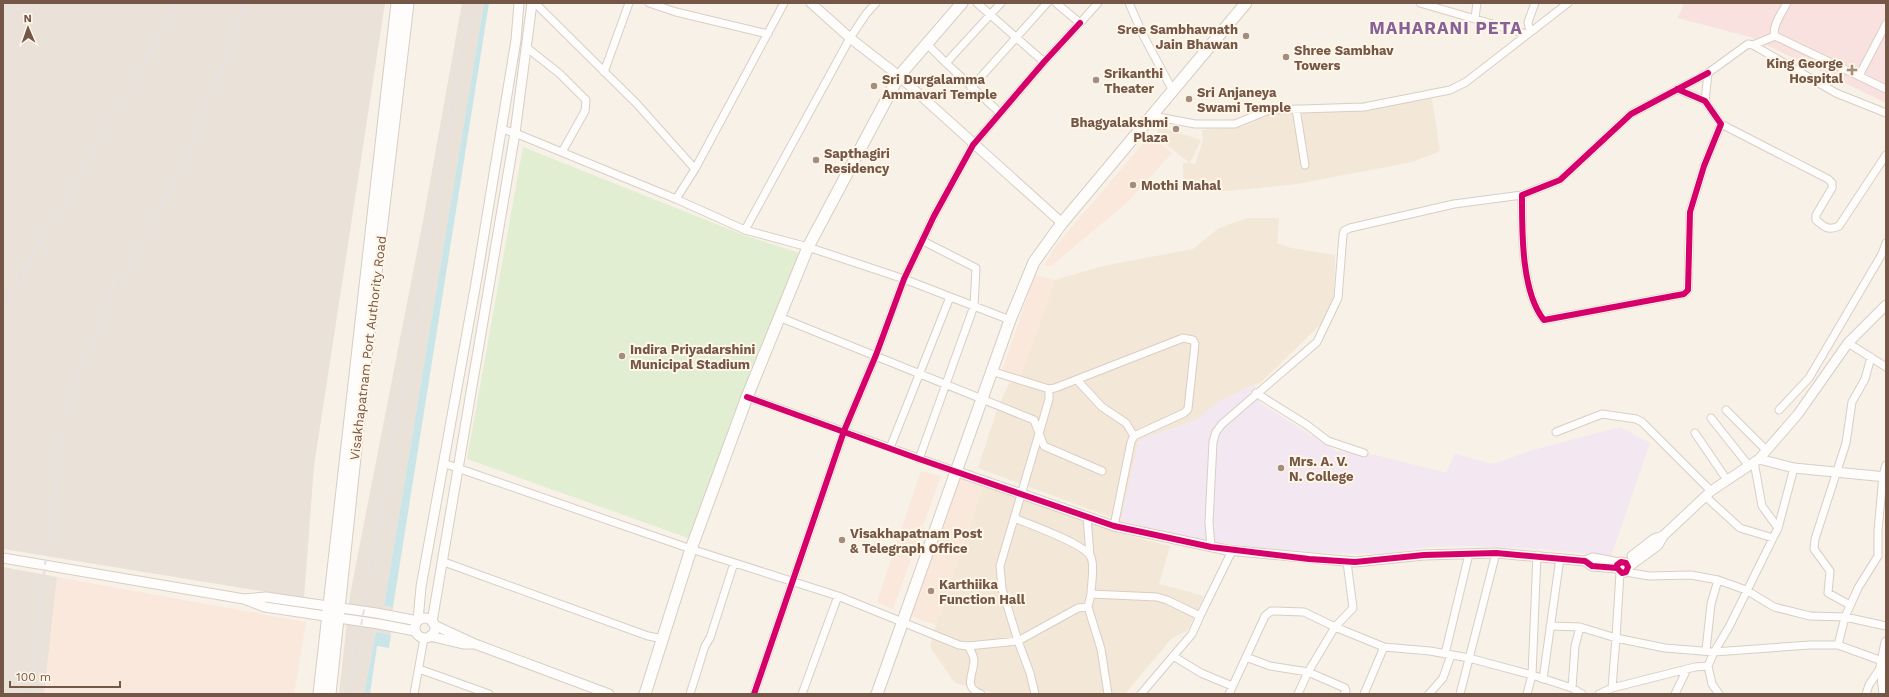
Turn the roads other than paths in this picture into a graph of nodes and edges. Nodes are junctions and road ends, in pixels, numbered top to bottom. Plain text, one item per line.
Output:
1 (397, 3) edge
2 (408, 3) edge
3 (519, 3) edge
4 (534, 3) edge
5 (628, 3) edge
6 (649, 3) edge
7 (784, 3) edge
8 (811, 3) edge
9 (876, 3) edge
10 (962, 3) edge
11 (976, 3) edge
12 (1001, 3) edge
13 (1047, 3) edge
14 (1056, 3) edge
15 (1098, 3) edge
16 (1129, 3) edge
17 (1246, 3) edge
18 (1420, 3) edge
19 (1477, 3) edge
20 (1535, 3) edge
21 (1568, 3) edge
22 (1787, 3) edge
23 (990, 16) junction
24 (1475, 18) junction
25 (1080, 24) junction
26 (1886, 24) edge
27 (1528, 33) junction
28 (768, 34) junction
29 (1775, 36) junction
30 (1016, 37) junction
31 (850, 38) junction
32 (926, 43) junction
33 (1754, 45) junction
34 (526, 47) junction
35 (1044, 62) junction
36 (946, 63) junction
37 (604, 72) junction
38 (1708, 73) junction
39 (899, 76) junction
40 (1859, 76) junction
41 (971, 88) junction
42 (1678, 88) junction
43 (1886, 89) edge
44 (1173, 91) junction
45 (1705, 101) junction
46 (1296, 109) junction
47 (1000, 113) junction
48 (1886, 113) edge
49 (1153, 116) junction
50 (1721, 124) junction
51 (501, 129) junction
52 (515, 133) junction
53 (973, 145) junction
54 (562, 152) junction
55 (1886, 155) edge
56 (1305, 166) dead end
57 (695, 169) junction
58 (1522, 195) junction
59 (676, 199) junction
60 (1062, 223) junction
61 (745, 230) junction
62 (923, 240) junction
63 (1886, 243) edge
64 (808, 247) junction
65 (904, 279) junction
66 (950, 297) junction
67 (1886, 305) edge
68 (974, 306) junction
69 (779, 317) junction
70 (1010, 320) junction
71 (1848, 343) junction
72 (876, 355) junction
73 (1871, 357) junction
74 (1886, 367) edge
75 (991, 371) junction
76 (920, 373) junction
77 (1077, 380) junction
78 (946, 384) junction
79 (1049, 389) junction
80 (1256, 394) junction
81 (747, 396) junction
82 (982, 398) junction
83 (1726, 410) dead end
84 (1779, 410) dead end
85 (1711, 418) dead end
86 (844, 431) junction
87 (1556, 432) dead end
88 (1695, 432) dead end
89 (1039, 433) junction
90 (1134, 436) junction
91 (890, 448) junction
92 (1766, 450) junction
93 (1364, 453) dead end
94 (919, 460) junction
95 (1754, 462) junction
96 (443, 463) junction
97 (1886, 465) edge
98 (459, 468) junction
99 (1794, 468) junction
100 (955, 471) junction
101 (1102, 471) dead end
102 (1837, 473) junction
103 (1885, 476) edge
104 (1726, 480) junction
105 (1021, 494) junction
106 (1708, 494) junction
107 (1087, 516) junction
108 (1014, 518) junction
109 (1114, 526) junction
110 (1778, 528) junction
111 (1773, 538) junction
112 (1211, 547) junction
113 (691, 549) junction
114 (1232, 551) junction
115 (1496, 553) junction
116 (1469, 554) junction
117 (1537, 555) junction
118 (1090, 556) junction
119 (3, 558) edge
120 (1560, 558) junction
121 (444, 562) junction
122 (1347, 562) junction
123 (734, 563) junction
124 (1622, 568) junction
125 (1718, 580) junction
126 (792, 583) junction
127 (1746, 590) junction
128 (1091, 594) junction
129 (838, 596) junction
130 (1088, 606) junction
131 (1850, 606) junction
132 (334, 612) junction
133 (1200, 616) junction
134 (1845, 617) junction
135 (418, 621) junction
136 (902, 622) junction
137 (433, 623) junction
138 (1550, 626) junction
139 (1886, 626) edge
140 (1335, 627) junction
141 (1580, 627) junction
142 (416, 631) junction
143 (427, 637) junction
144 (1616, 638) junction
145 (664, 639) junction
146 (1018, 641) junction
147 (1886, 642) edge
148 (475, 644) junction
149 (1838, 645) junction
150 (968, 646) junction
151 (1384, 647) junction
152 (1706, 650) junction
153 (1714, 652) junction
154 (1448, 655) junction
155 (1173, 656) junction
156 (1246, 657) junction
157 (1469, 658) junction
158 (1882, 664) junction
159 (1708, 666) junction
160 (419, 668) junction
161 (1687, 669) junction
162 (1308, 672) junction
163 (1532, 675) junction
164 (1543, 679) junction
165 (1232, 686) junction
166 (1572, 688) junction
167 (1612, 688) junction
168 (416, 693) edge
169 (319, 694) edge
170 (330, 694) edge
171 (489, 694) edge
172 (609, 694) edge
173 (646, 694) edge
174 (690, 694) edge
175 (754, 694) edge
176 (802, 694) edge
177 (877, 694) edge
178 (981, 694) edge
179 (1035, 694) edge
180 (1108, 694) edge
181 (1141, 694) edge
182 (1229, 694) edge
183 (1298, 694) edge
184 (1344, 694) edge
185 (1364, 694) edge
186 (1429, 694) edge
187 (1460, 694) edge
188 (1527, 694) edge
189 (1582, 694) edge
190 (1597, 694) edge
191 (1676, 694) edge
192 (1719, 694) edge
193 (1866, 694) edge
194 (1884, 694) edge

1 - 132 main road, Visakhapatnam Port Authority Road
2 - 132 main road, Visakhapatnam Port Authority Road
3 - 51 street
4 - 34 street
4 - 37 street
5 - 37 street
6 - 28 street
7 - 28 street
8 - 31 street
9 - 31 street
10 - 32 main road
11 - 23 street
12 - 23 street
13 - 30 street
14 - 25 street
15 - 25 street
16 - 44 street
17 - 44 main road
18 - 24 street
19 - 24 street
20 - 27 street
21 - 27 street
22 - 29 street
23 - 30 street
23 - 36 street
24 - 27 street
25 - 35 street
26 - 40 street
27 - 46 street
28 - 57 street
29 - 33 street
29 - 40 street
30 - 35 street
30 - 41 street
31 - 39 street
31 - 61 street
32 - 36 street
32 - 39 main road
33 - 38 street
33 - 48 street
34 - 52 street
34 - 54 street
35 - 47 street
36 - 41 street
37 - 57 street
38 - 42 street
38 - 45 street
39 - 53 street
39 - 64 main road
40 - 43 street
41 - 47 street
42 - 45 street
42 - 58 street
44 - 49 main road
45 - 50 street
46 - 49 street
46 - 56 street
47 - 53 street
49 - 60 main road
50 - 55 street
50 - 58 street
51 - 52 street
51 - 96 street
52 - 54 street
52 - 98 street
53 - 60 street
53 - 62 street
54 - 59 street
57 - 59 street
58 - 80 street
59 - 61 street
60 - 70 main road
61 - 64 street
62 - 65 street
62 - 68 street
63 - 84 street
64 - 65 street
64 - 69 main road
65 - 66 street
65 - 72 street
66 - 68 street
66 - 76 street
67 - 71 street
68 - 70 street
68 - 78 street
69 - 72 street
69 - 81 main road
70 - 75 main road
71 - 73 street
71 - 92 street
72 - 76 street
72 - 86 street
73 - 74 street
73 - 102 street
75 - 79 street
75 - 82 main road
76 - 78 street
76 - 91 street
77 - 79 street
77 - 90 street
77 - 90 street
78 - 82 street
78 - 94 street
79 - 89 street
80 - 93 street
80 - 112 street
81 - 86 street
81 - 113 main road
82 - 89 street
82 - 100 main road
83 - 92 street
85 - 95 street
86 - 91 street
86 - 126 street
87 - 106 street
88 - 104 street
89 - 101 street
89 - 105 street
90 - 109 street
91 - 94 street
92 - 95 street
94 - 100 street
95 - 99 street
95 - 104 street
95 - 110 street
96 - 98 street
96 - 135 street
97 - 103 street
98 - 113 street
98 - 121 street
99 - 102 street
99 - 110 street
100 - 105 street
100 - 136 main road
102 - 103 street
102 - 131 street
103 - 131 street
104 - 106 street
105 - 107 street
105 - 108 street
106 - 111 street
106 - 124 street
107 - 109 street
107 - 118 street
108 - 118 street
108 - 146 street
109 - 112 street
110 - 111 street
111 - 127 street
112 - 114 street
113 - 123 street
113 - 145 main road
114 - 122 street
114 - 133 street
115 - 116 street
115 - 117 street
115 - 157 street
116 - 122 street
116 - 154 street
117 - 120 street
117 - 163 street
118 - 128 street
119 - 132 street
120 - 124 street
120 - 138 street
121 - 137 street
121 - 145 street
122 - 140 street
123 - 126 street
123 - 174 street
124 - 125 street
124 - 144 street
125 - 127 street
125 - 152 street
126 - 129 street
126 - 175 street
127 - 134 street
127 - 153 street
128 - 130 street
128 - 133 street
129 - 136 street
129 - 176 street
130 - 146 street
130 - 180 street
131 - 134 street
132 - 135 street
132 - 142 street
132 - 169 main road, Visakhapatnam Port Authority Road
132 - 170 main road, Visakhapatnam Port Authority Road
133 - 155 street
134 - 139 street
134 - 149 street
135 - 137 street
135 - 142 street
136 - 150 street
136 - 177 main road
137 - 143 street
137 - 148 street
138 - 141 street
138 - 164 street
140 - 151 street
140 - 156 street
140 - 162 street
141 - 144 street
141 - 166 street
142 - 143 street
143 - 148 street
143 - 160 street
144 - 152 street
144 - 167 street
145 - 173 main road
146 - 150 street
146 - 179 street
147 - 158 street
148 - 172 street
149 - 153 street
149 - 158 street
150 - 178 street
151 - 154 street
151 - 185 street
152 - 153 street
153 - 159 street
154 - 157 street
154 - 186 street
155 - 165 street
155 - 181 street
156 - 162 street
156 - 165 street
157 - 163 street
157 - 187 street
158 - 193 street
158 - 194 street
159 - 161 street
159 - 192 street
160 - 168 street
160 - 171 street
161 - 167 street
161 - 191 street
162 - 183 street
162 - 184 street
163 - 164 street
163 - 188 street
164 - 166 street
165 - 182 street
166 - 189 street
167 - 190 street

